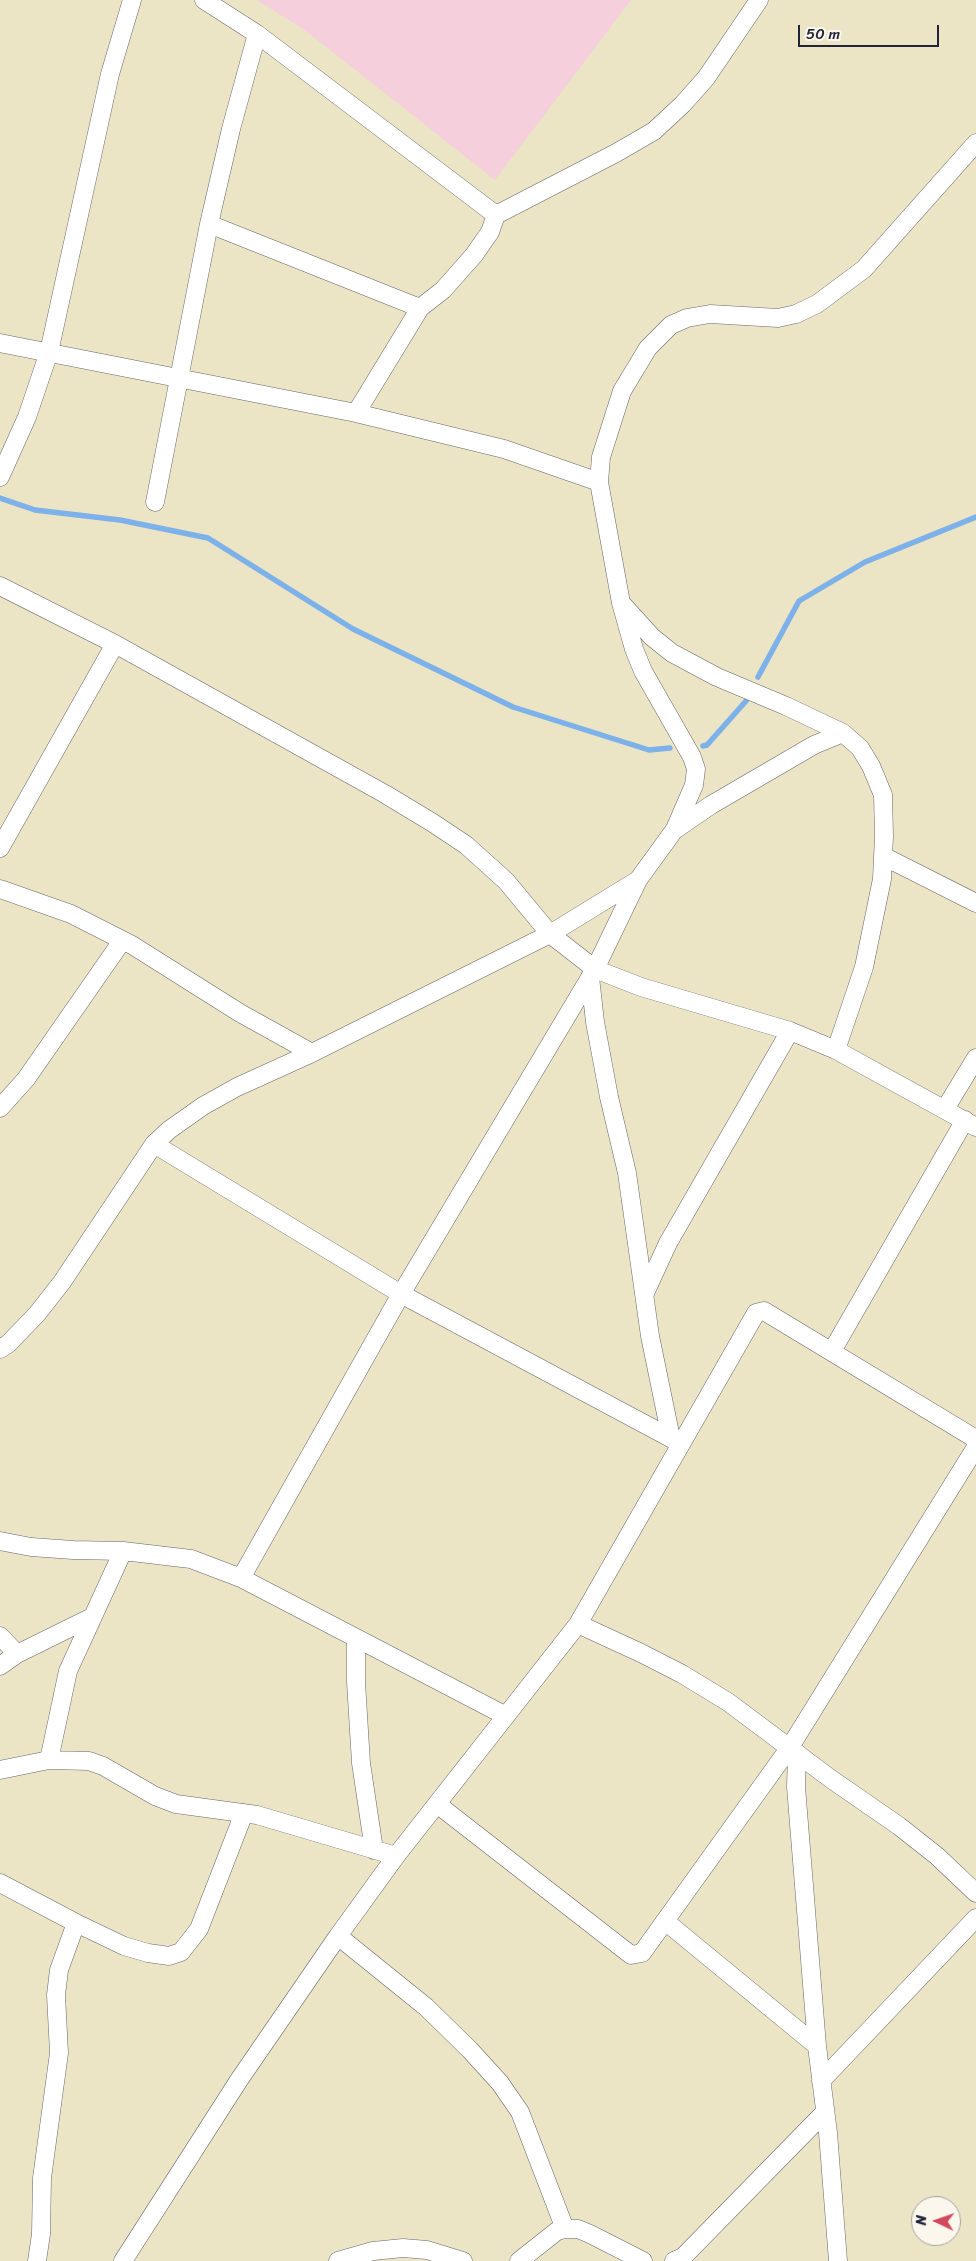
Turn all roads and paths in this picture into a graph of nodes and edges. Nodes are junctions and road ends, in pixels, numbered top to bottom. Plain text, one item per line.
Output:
1 (132, 0) edge
2 (204, 0) edge
3 (759, 0) edge
4 (258, 34) junction
5 (976, 143) edge
6 (496, 215) junction
7 (209, 224) junction
8 (420, 308) junction
9 (0, 343) edge
10 (48, 352) junction
11 (180, 377) junction
12 (356, 413) junction
13 (0, 477) edge
14 (599, 482) junction
15 (155, 502) dead end
16 (0, 586) edge
17 (621, 603) junction
18 (115, 644) junction
19 (843, 733) junction
20 (676, 829) junction
21 (0, 848) edge
22 (883, 856) junction
23 (638, 880) junction
24 (0, 889) edge
25 (976, 903) edge
26 (550, 934) junction
27 (122, 941) junction
28 (592, 973) junction
29 (790, 1031) junction
30 (836, 1050) junction
31 (312, 1053) junction
32 (976, 1058) edge
33 (0, 1108) edge
34 (945, 1110) junction
35 (971, 1124) edge
36 (154, 1144) junction
37 (644, 1293) junction
38 (401, 1294) junction
39 (0, 1349) edge
40 (832, 1351) junction
41 (976, 1439) edge
42 (676, 1440) junction
43 (976, 1447) edge
44 (0, 1541) edge
45 (123, 1551) junction
46 (241, 1578) junction
47 (92, 1617) junction
48 (578, 1624) junction
49 (0, 1636) edge
50 (356, 1638) junction
51 (18, 1654) junction
52 (0, 1666) edge
53 (506, 1716) junction
54 (794, 1750) junction
55 (48, 1760) junction
56 (0, 1770) edge
57 (437, 1804) junction
58 (244, 1813) junction
59 (374, 1850) junction
60 (396, 1856) junction
61 (0, 1883) edge
62 (976, 1893) edge
63 (976, 1918) edge
64 (665, 1920) junction
65 (76, 1923) junction
66 (338, 1936) junction
67 (817, 2046) junction
68 (821, 2081) junction
69 (825, 2112) junction
70 (565, 2229) junction
71 (37, 2261) edge
72 (123, 2261) edge
73 (338, 2261) edge
74 (463, 2261) edge
75 (519, 2261) edge
76 (643, 2261) edge
77 (674, 2261) edge
78 (838, 2261) edge

1 - 10 street
2 - 4 street
3 - 6 street
4 - 6 street
4 - 7 street
5 - 14 street
6 - 8 street
7 - 8 street
7 - 11 street
8 - 12 street
9 - 10 street
10 - 11 street
10 - 13 street
11 - 12 street
11 - 15 street
12 - 14 street
14 - 17 street
16 - 18 street
17 - 19 street
17 - 20 street
18 - 21 street
18 - 26 street
19 - 20 street
19 - 22 street
20 - 23 street
22 - 25 street
22 - 30 street
23 - 26 street
23 - 28 street
24 - 27 street
26 - 28 street
26 - 31 street
27 - 31 street
27 - 33 street
28 - 29 street
28 - 37 street
28 - 38 street
29 - 30 street
29 - 37 street
30 - 34 street
31 - 36 street
32 - 34 street
34 - 35 street
35 - 40 street
36 - 38 street
36 - 39 street
37 - 42 street
38 - 42 street
38 - 46 street
40 - 41 street
40 - 42 street
42 - 48 street
43 - 54 street
44 - 45 street
45 - 46 street
45 - 47 street
46 - 50 street
47 - 51 street
47 - 55 street
48 - 53 street
48 - 54 street
49 - 51 street
50 - 53 street
50 - 59 street
51 - 52 street
53 - 57 street
54 - 62 street
54 - 64 street
54 - 67 street
55 - 56 street
55 - 58 street
57 - 60 street
57 - 64 street
58 - 59 street
58 - 65 street
59 - 60 street
60 - 66 street
61 - 65 street
63 - 68 street
64 - 67 street
65 - 71 street
66 - 70 street
66 - 72 street
67 - 68 street
68 - 69 street
69 - 77 street
69 - 78 street
70 - 75 street
70 - 76 street
73 - 74 street

